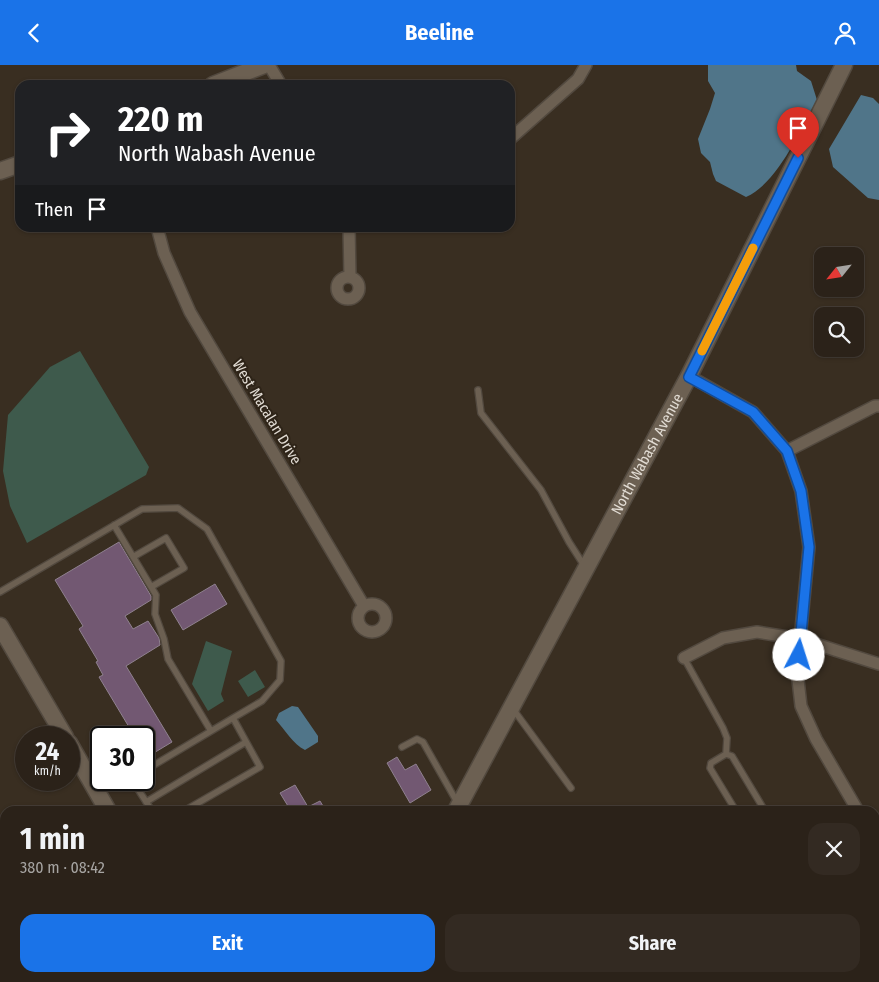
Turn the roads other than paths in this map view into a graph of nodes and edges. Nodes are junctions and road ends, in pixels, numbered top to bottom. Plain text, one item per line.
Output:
1 (264, 65) edge
2 (269, 65) edge
3 (586, 65) edge
4 (844, 65) edge
5 (235, 70) edge
6 (220, 80) edge
7 (278, 80) edge
8 (515, 135) edge
9 (15, 166) edge
10 (0, 171) edge
11 (158, 232) edge
12 (349, 232) edge
13 (350, 277) dead end
14 (689, 377) junction
15 (478, 390) dead end
16 (879, 406) edge
17 (787, 451) junction
18 (114, 525) junction
19 (133, 557) junction
20 (586, 569) junction
21 (151, 587) junction
22 (0, 592) edge
23 (364, 606) dead end
24 (0, 626) edge
25 (800, 639) junction
26 (684, 657) joint
27 (879, 664) edge
28 (512, 707) junction
29 (233, 718) junction
30 (59, 726) edge
31 (211, 731) junction
32 (246, 742) junction
33 (402, 747) dead end
34 (726, 754) junction
35 (80, 762) edge
36 (155, 764) edge
37 (571, 788) dead end
38 (139, 791) edge
39 (146, 802) junction
40 (105, 806) edge
41 (149, 806) edge
42 (193, 806) edge
43 (456, 806) edge
44 (460, 806) edge
45 (733, 806) edge
46 (761, 806) edge
47 (855, 806) edge

1 - 5 main road
2 - 7 street
3 - 8 street
4 - 14 main road, North Wabash Avenue
5 - 6 main road
9 - 10 main road
11 - 23 street, West Macalan Drive
12 - 13 street
14 - 17 street
14 - 20 main road, North Wabash Avenue
15 - 20 lane
16 - 17 street
17 - 25 street
18 - 19 lane
18 - 22 lane
18 - 29 lane
19 - 21 lane
19 - 21 lane
20 - 28 main road, North Wabash Avenue
21 - 31 lane
24 - 30 main road
25 - 26 street
25 - 27 street
25 - 47 street
26 - 34 lane
28 - 37 lane
28 - 44 main road, North Wabash Avenue
29 - 31 lane
29 - 32 lane
31 - 36 lane
32 - 39 lane
32 - 42 lane
33 - 43 lane
34 - 45 lane
34 - 46 lane
35 - 40 main road
38 - 39 lane
39 - 41 lane

